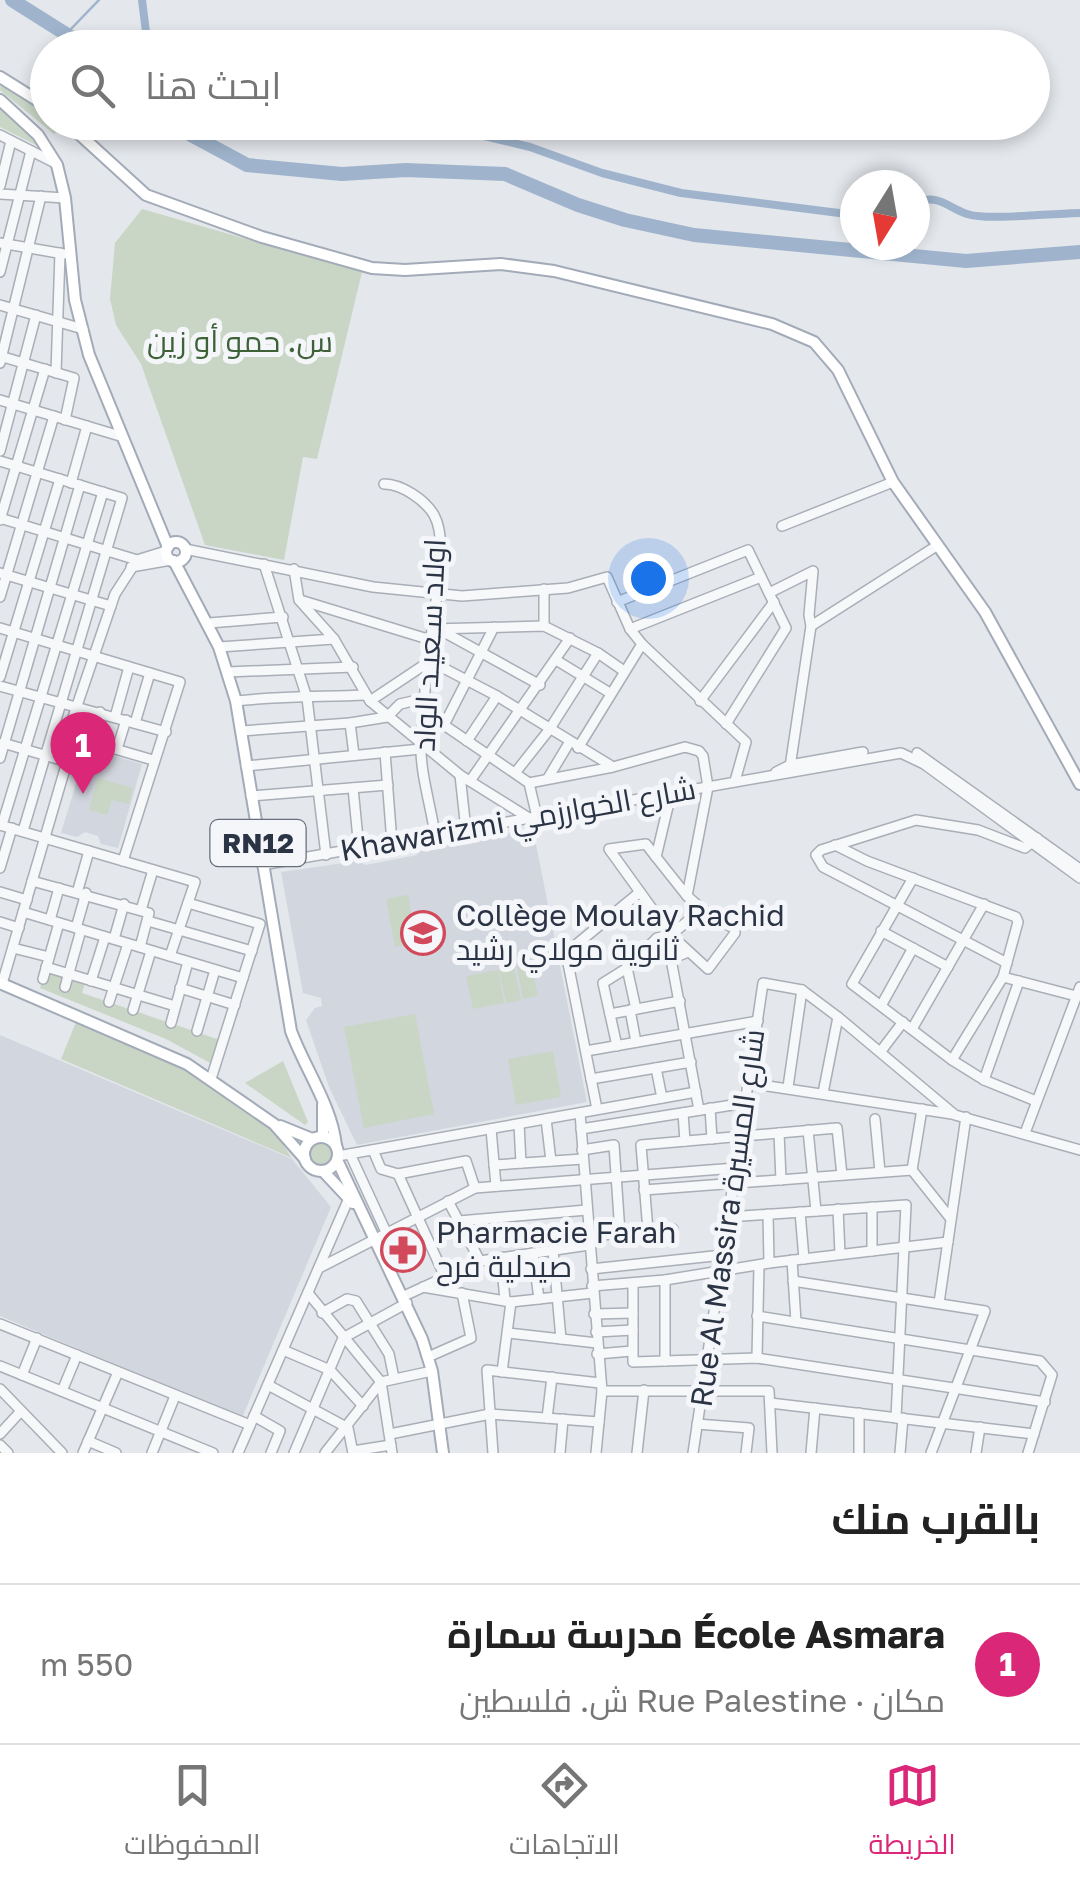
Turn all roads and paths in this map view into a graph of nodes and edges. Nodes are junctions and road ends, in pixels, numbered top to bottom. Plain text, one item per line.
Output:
1 (0, 77) edge
2 (30, 96) edge
3 (0, 100) edge
4 (30, 128) edge
5 (0, 135) edge
6 (41, 140) edge
7 (86, 140) edge
8 (12, 141) junction
9 (31, 151) junction
10 (57, 164) junction
11 (0, 186) edge
12 (0, 194) edge
13 (20, 195) junction
14 (41, 196) junction
15 (65, 198) junction
16 (3, 244) edge
17 (28, 248) junction
18 (66, 254) junction
19 (0, 272) edge
20 (0, 305) edge
21 (13, 309) junction
22 (36, 315) junction
23 (58, 322) junction
24 (83, 329) junction
25 (1, 358) edge
26 (24, 363) junction
27 (44, 369) junction
28 (56, 372) junction
29 (0, 400) edge
30 (13, 404) junction
31 (32, 410) junction
32 (59, 418) junction
33 (87, 426) junction
34 (120, 436) junction
35 (0, 451) edge
36 (0, 461) edge
37 (16, 466) junction
38 (38, 473) junction
39 (60, 479) junction
40 (893, 482) junction
41 (75, 484) junction
42 (384, 484) dead end
43 (103, 492) junction
44 (0, 518) edge
45 (22, 524) junction
46 (782, 526) dead end
47 (44, 532) junction
48 (64, 538) junction
49 (87, 544) junction
50 (938, 545) junction
51 (106, 551) junction
52 (175, 553) junction
53 (134, 564) junction
54 (264, 564) junction
55 (294, 570) junction
56 (3, 574) edge
57 (761, 577) junction
58 (30, 582) junction
59 (50, 588) junction
60 (544, 589) junction
61 (438, 594) junction
62 (72, 595) junction
63 (0, 597) edge
64 (772, 597) junction
65 (92, 600) junction
66 (299, 600) junction
67 (617, 602) junction
68 (111, 606) junction
69 (284, 616) junction
70 (209, 624) junction
71 (544, 626) junction
72 (811, 626) junction
73 (0, 628) edge
74 (494, 628) junction
75 (630, 629) junction
76 (14, 632) junction
77 (434, 632) junction
78 (570, 638) junction
79 (36, 639) junction
80 (334, 640) junction
81 (292, 642) junction
82 (642, 644) junction
83 (57, 645) junction
84 (219, 646) junction
85 (77, 651) junction
86 (598, 653) junction
87 (480, 654) junction
88 (96, 657) junction
89 (556, 660) junction
90 (430, 661) junction
91 (130, 667) junction
92 (353, 667) junction
93 (300, 668) junction
94 (624, 671) junction
95 (227, 672) junction
96 (150, 673) junction
97 (584, 676) junction
98 (0, 677) edge
99 (467, 680) junction
100 (540, 685) junction
101 (0, 686) edge
102 (20, 692) junction
103 (610, 693) junction
104 (497, 696) junction
105 (41, 698) junction
106 (308, 698) junction
107 (368, 698) junction
108 (426, 698) junction
109 (700, 701) junction
110 (236, 702) junction
111 (61, 704) junction
112 (79, 706) junction
113 (522, 711) junction
114 (100, 712) junction
115 (425, 712) junction
116 (387, 717) junction
117 (126, 720) junction
118 (350, 723) junction
119 (726, 724) junction
120 (444, 725) junction
121 (312, 726) junction
122 (549, 730) junction
123 (241, 731) junction
124 (166, 732) junction
125 (67, 735) junction
126 (466, 741) junction
127 (91, 742) junction
128 (2, 743) edge
129 (574, 745) junction
130 (421, 747) junction
131 (25, 750) junction
132 (117, 750) junction
133 (386, 752) junction
134 (354, 755) junction
135 (46, 756) junction
136 (489, 757) junction
137 (0, 758) edge
138 (316, 759) junction
139 (153, 760) junction
140 (68, 762) junction
141 (246, 766) junction
142 (613, 767) junction
143 (791, 769) junction
144 (514, 773) junction
145 (460, 775) junction
146 (548, 778) junction
147 (470, 781) junction
148 (735, 781) junction
149 (529, 782) junction
150 (1080, 784) edge
151 (388, 785) junction
152 (708, 786) junction
153 (353, 788) junction
154 (320, 790) junction
155 (670, 794) junction
156 (251, 796) junction
157 (533, 818) junction
158 (4, 826) edge
159 (466, 830) junction
160 (24, 832) junction
161 (436, 835) junction
162 (45, 838) junction
163 (1035, 841) junction
164 (392, 843) junction
165 (835, 845) junction
166 (359, 848) junction
167 (89, 851) junction
168 (326, 855) junction
169 (656, 857) junction
170 (122, 861) junction
171 (1, 863) edge
172 (262, 865) junction
173 (154, 870) junction
174 (1079, 873) edge
175 (914, 878) junction
176 (32, 881) junction
177 (59, 888) junction
178 (0, 892) edge
179 (640, 892) junction
180 (82, 893) junction
181 (687, 896) junction
182 (27, 900) junction
183 (188, 903) junction
184 (124, 904) junction
185 (897, 904) junction
186 (984, 904) junction
187 (702, 909) junction
188 (141, 910) junction
189 (23, 912) junction
190 (148, 921) junction
191 (0, 922) edge
192 (55, 922) junction
193 (18, 928) junction
194 (79, 929) junction
195 (179, 930) junction
196 (880, 932) junction
197 (671, 935) junction
198 (110, 938) junction
199 (963, 940) junction
200 (128, 944) junction
201 (140, 947) junction
202 (13, 948) junction
203 (913, 948) junction
204 (152, 951) junction
205 (252, 951) junction
206 (688, 952) junction
207 (170, 956) junction
208 (48, 962) junction
209 (188, 962) junction
210 (1007, 963) junction
211 (948, 967) junction
212 (627, 968) junction
213 (215, 970) junction
214 (68, 974) junction
215 (1003, 977) junction
216 (243, 978) junction
217 (43, 979) dead end
218 (91, 981) junction
219 (1020, 981) junction
220 (1, 984) edge
221 (65, 987) dead end
222 (114, 988) junction
223 (180, 988) junction
224 (802, 990) junction
225 (1078, 992) edge
226 (138, 995) junction
227 (207, 996) junction
228 (680, 1001) junction
229 (109, 1002) dead end
230 (882, 1004) junction
231 (235, 1005) junction
232 (175, 1006) junction
233 (134, 1010) dead end
234 (633, 1010) junction
235 (610, 1014) junction
236 (838, 1016) junction
237 (1067, 1019) junction
238 (758, 1021) junction
239 (171, 1022) dead end
240 (903, 1022) junction
241 (1080, 1024) edge
242 (912, 1029) junction
243 (197, 1032) dead end
244 (686, 1034) junction
245 (636, 1042) junction
246 (617, 1046) junction
247 (586, 1051) junction
248 (881, 1052) junction
249 (952, 1060) junction
250 (691, 1062) junction
251 (656, 1068) junction
252 (211, 1078) junction
253 (591, 1079) junction
254 (984, 1080) junction
255 (748, 1082) junction
256 (788, 1087) junction
257 (696, 1092) junction
258 (823, 1093) junction
259 (662, 1098) junction
260 (1036, 1101) junction
261 (745, 1103) junction
262 (323, 1104) junction
263 (705, 1109) junction
264 (922, 1109) junction
265 (597, 1110) junction
266 (580, 1113) junction
267 (683, 1113) junction
268 (955, 1115) junction
269 (966, 1117) junction
270 (546, 1119) junction
271 (876, 1119) dead end
272 (274, 1124) junction
273 (519, 1124) junction
274 (490, 1129) junction
275 (581, 1129) junction
276 (808, 1130) junction
277 (1024, 1132) junction
278 (779, 1133) junction
279 (740, 1137) junction
280 (317, 1138) junction
281 (712, 1139) junction
282 (685, 1142) junction
283 (373, 1150) junction
284 (1080, 1150) edge
285 (341, 1154) junction
286 (583, 1154) junction
287 (305, 1159) junction
288 (551, 1161) junction
289 (521, 1163) junction
290 (494, 1164) junction
291 (736, 1168) junction
292 (912, 1170) junction
293 (323, 1171) junction
294 (880, 1172) junction
295 (398, 1174) junction
296 (643, 1175) junction
297 (842, 1175) junction
298 (616, 1177) junction
299 (812, 1177) junction
300 (584, 1180) junction
301 (781, 1180) junction
302 (733, 1183) junction
303 (496, 1186) junction
304 (475, 1188) junction
305 (644, 1190) junction
306 (349, 1198) junction
307 (448, 1201) junction
308 (872, 1207) junction
309 (838, 1209) junction
310 (587, 1210) junction
311 (361, 1211) junction
312 (816, 1211) junction
313 (800, 1212) junction
314 (768, 1214) junction
315 (728, 1216) junction
316 (416, 1217) junction
317 (951, 1220) junction
318 (459, 1221) junction
319 (673, 1229) dead end
320 (648, 1231) junction
321 (380, 1234) junction
322 (620, 1234) junction
323 (589, 1240) junction
324 (948, 1242) junction
325 (905, 1246) junction
326 (553, 1250) junction
327 (872, 1250) junction
328 (533, 1253) junction
329 (840, 1254) junction
330 (723, 1255) junction
331 (502, 1258) junction
332 (804, 1258) junction
333 (792, 1260) junction
334 (480, 1261) junction
335 (764, 1264) junction
336 (319, 1268) junction
337 (591, 1269) junction
338 (720, 1272) junction
339 (445, 1277) junction
340 (666, 1280) junction
341 (793, 1281) junction
342 (633, 1283) junction
343 (423, 1287) junction
344 (593, 1289) junction
345 (308, 1293) junction
346 (462, 1293) junction
347 (556, 1296) junction
348 (539, 1298) junction
349 (902, 1298) junction
350 (405, 1299) junction
351 (508, 1300) junction
352 (938, 1303) junction
353 (322, 1313) junction
354 (632, 1313) junction
355 (594, 1314) junction
356 (757, 1316) junction
357 (796, 1322) junction
358 (371, 1323) junction
359 (0, 1324) edge
360 (632, 1330) junction
361 (508, 1333) junction
362 (900, 1337) junction
363 (37, 1338) junction
364 (344, 1338) junction
365 (561, 1339) junction
366 (597, 1343) junction
367 (971, 1348) junction
368 (283, 1350) junction
369 (632, 1352) junction
370 (76, 1355) junction
371 (428, 1357) junction
372 (756, 1358) junction
373 (707, 1360) junction
374 (664, 1361) junction
375 (0, 1366) edge
376 (330, 1370) junction
377 (432, 1370) junction
378 (118, 1372) junction
379 (502, 1372) junction
380 (22, 1375) junction
381 (552, 1377) junction
382 (394, 1378) junction
383 (898, 1380) junction
384 (381, 1382) junction
385 (268, 1385) junction
386 (601, 1386) junction
387 (956, 1388) junction
388 (703, 1389) junction
389 (0, 1390) edge
390 (644, 1390) junction
391 (62, 1391) junction
392 (175, 1396) junction
393 (1045, 1402) junction
394 (770, 1403) junction
395 (363, 1406) junction
396 (102, 1408) junction
397 (313, 1408) junction
398 (814, 1408) junction
399 (21, 1411) junction
400 (490, 1414) junction
401 (859, 1414) junction
402 (548, 1418) junction
403 (900, 1418) junction
404 (563, 1419) junction
405 (252, 1421) junction
406 (599, 1422) junction
407 (943, 1423) junction
408 (440, 1424) junction
409 (698, 1424) junction
410 (980, 1427) junction
411 (348, 1428) junction
412 (160, 1432) junction
413 (0, 1434) edge
414 (1034, 1434) junction
415 (88, 1441) junction
416 (0, 1444) edge
417 (391, 1444) edge
418 (274, 1448) edge
419 (353, 1452) edge
420 (8, 1453) edge
421 (62, 1453) edge
422 (83, 1453) edge
423 (116, 1453) edge
424 (152, 1453) edge
425 (212, 1453) edge
426 (238, 1453) edge
427 (294, 1453) edge
428 (326, 1453) edge
429 (443, 1453) edge
430 (493, 1453) edge
431 (560, 1453) edge
432 (596, 1453) edge
433 (638, 1453) edge
434 (693, 1453) edge
435 (746, 1453) edge
436 (772, 1453) edge
437 (810, 1453) edge
438 (859, 1453) edge
439 (900, 1453) edge
440 (932, 1453) edge
441 (976, 1453) edge
442 (1028, 1453) edge

1 - 2 main road
3 - 4 main road, RN12
5 - 8 street
6 - 10 main road, RN12
7 - 40 main road
8 - 9 street
8 - 11 street
9 - 10 street
9 - 13 street
10 - 15 main road, RN12
12 - 13 street
13 - 14 street
13 - 16 street
14 - 15 street
14 - 17 street
15 - 18 main road, RN12
16 - 17 street
16 - 19 street
17 - 18 street
17 - 21 street
18 - 23 street
18 - 24 main road, RN12
20 - 21 street
21 - 22 street
21 - 25 street
22 - 23 street
22 - 26 street
23 - 24 street
23 - 28 street
24 - 34 main road, RN12
25 - 26 street
26 - 27 street
26 - 30 street
27 - 28 street
27 - 31 street
28 - 32 street
29 - 30 street
30 - 31 street
30 - 35 street
31 - 32 street
31 - 37 street
32 - 33 street
32 - 38 street
33 - 34 street
33 - 41 street
34 - 52 main road, RN12
36 - 37 street
37 - 38 street
37 - 44 street
38 - 39 street
38 - 45 street
39 - 41 street
39 - 47 street
40 - 46 street
40 - 50 main road
41 - 43 street
41 - 48 street
42 - 61 street, اولاد سـعيـد الواد
43 - 49 street
43 - 51 street
44 - 45 street
45 - 47 street
45 - 56 street
47 - 48 street
47 - 58 street
48 - 49 street
48 - 59 street
49 - 51 street
49 - 62 street
50 - 72 street
50 - 150 main road
51 - 53 street
51 - 65 street
52 - 53 street
52 - 54 street
52 - 70 main road, RN12
53 - 68 street
54 - 55 street
54 - 69 street
55 - 61 street
55 - 66 street
56 - 58 street
56 - 63 street
57 - 64 street
57 - 67 street
57 - 75 street
58 - 59 street
58 - 76 street
59 - 62 street
59 - 79 street
60 - 61 street
60 - 67 street
60 - 71 street
61 - 77 street, اولاد سـعيـد الواد
62 - 65 street
62 - 83 street
64 - 72 street
64 - 109 street
64 - 119 street
65 - 68 street
65 - 85 street
66 - 77 street
66 - 80 street
67 - 75 street
68 - 88 street
69 - 70 street
69 - 81 street
70 - 84 main road, RN12
71 - 74 street
71 - 78 street
72 - 143 street
73 - 76 street
74 - 77 street
74 - 87 street
75 - 82 street
76 - 79 street
76 - 98 street
77 - 87 street
77 - 90 street, اولاد سـعيـد الواد
78 - 86 street
78 - 89 street
79 - 83 street
79 - 102 street
80 - 81 street
80 - 92 street
81 - 84 street
81 - 93 street
82 - 94 street
82 - 109 street
83 - 85 street
83 - 105 street
84 - 95 main road, RN12
85 - 88 street
85 - 111 street
86 - 94 street
86 - 97 street
87 - 99 street
87 - 100 street
88 - 91 street
88 - 112 street
89 - 97 street
89 - 100 street
90 - 99 street
90 - 107 street
90 - 108 street, اولاد سـعيـد الواد
91 - 96 street
91 - 117 street
92 - 93 street
92 - 107 street
93 - 95 street
93 - 106 street
94 - 103 street
95 - 110 main road, RN12
96 - 117 street
96 - 124 street
97 - 103 street
97 - 122 street
99 - 104 street
99 - 120 street
100 - 113 street
101 - 102 street
102 - 105 street
102 - 128 street
103 - 129 street
104 - 113 street
104 - 126 street
105 - 111 street
105 - 131 street
106 - 107 street
106 - 110 street
106 - 121 street
107 - 116 street
108 - 115 street, اولاد سـعيـد الواد
108 - 116 street
109 - 119 street
110 - 123 main road, RN12
111 - 112 street
111 - 135 street
112 - 114 street
112 - 125 street
113 - 122 street
113 - 136 street
114 - 117 street
114 - 127 street
115 - 120 street
115 - 130 street, اولاد سـعيـد الواد
116 - 118 street
116 - 130 street
117 - 124 street
117 - 132 street
118 - 121 street
118 - 134 street
119 - 148 street
120 - 126 street
121 - 123 street
121 - 138 street
122 - 129 street
122 - 144 street
123 - 141 main road, RN12
124 - 139 street
125 - 127 street
125 - 140 street
126 - 136 street
127 - 132 street
128 - 131 street
128 - 137 street
129 - 142 street
129 - 146 street
130 - 133 street
130 - 145 street
130 - 161 street, اولاد سـعيـد الواد
131 - 135 street
131 - 158 street
132 - 139 street
133 - 134 street
133 - 151 street
134 - 138 street
135 - 140 street
135 - 160 street
136 - 144 street
136 - 147 street
138 - 141 street
138 - 154 street
139 - 170 street
140 - 162 street
141 - 156 main road, RN12
142 - 146 street
142 - 152 street
143 - 148 street, Khawarizmi شارع الخوارزمي
143 - 163 street, Khawarizmi شارع الخوارزمي
144 - 149 street
145 - 147 street
145 - 159 street
146 - 149 street
147 - 157 street
148 - 152 street, Khawarizmi شارع الخوارزمي
149 - 157 street
151 - 153 street
151 - 164 street
152 - 155 street, Khawarizmi شارع الخوارزمي
152 - 181 street
153 - 154 street
153 - 166 street
154 - 156 street
154 - 168 street
155 - 157 street, Khawarizmi شارع الخوارزمي
155 - 169 street
156 - 172 main road, RN12
157 - 159 street, Khawarizmi شارع الخوارزمي
158 - 160 street
158 - 171 street
159 - 161 street, Khawarizmi شارع الخوارزمي
160 - 162 street
161 - 164 street, Khawarizmi شارع الخوارزمي
162 - 167 street
162 - 176 street
163 - 165 street
163 - 174 street, Khawarizmi شارع الخوارزمي
164 - 166 street, Khawarizmi شارع الخوارزمي
165 - 175 street
165 - 185 street
166 - 168 street, Khawarizmi شارع الخوارزمي
167 - 170 street
167 - 180 street
168 - 172 street, Khawarizmi شارع الخوارزمي
169 - 179 street
169 - 181 street
170 - 173 street
172 - 262 main road, RN12
173 - 183 street
173 - 188 street
175 - 185 street
175 - 186 street
176 - 177 street
176 - 182 street
177 - 180 street
177 - 192 street
178 - 182 street
179 - 197 street
179 - 247 street
180 - 184 street
180 - 194 street
181 - 187 street
182 - 189 street
183 - 195 street
183 - 205 street
184 - 188 street
184 - 198 street
185 - 196 street
185 - 199 street
186 - 199 street
186 - 210 street
187 - 197 street
187 - 206 street
188 - 190 street
189 - 192 street
189 - 193 street
190 - 195 street
190 - 201 street
191 - 193 street
192 - 194 street
192 - 208 street
193 - 202 street
194 - 198 street
194 - 214 street
195 - 205 street
195 - 207 street
196 - 203 street
196 - 230 street
197 - 206 street
197 - 212 street
198 - 200 street
198 - 218 street
199 - 210 street
199 - 211 street
200 - 201 street
200 - 222 street
201 - 204 street
202 - 208 street
202 - 220 street
203 - 211 street
203 - 230 street
204 - 207 street
204 - 226 street
205 - 216 street
206 - 228 street
207 - 209 street
208 - 214 street
208 - 217 street
209 - 213 street
209 - 223 street
210 - 215 street
211 - 242 street
212 - 234 street
212 - 235 street
213 - 216 street
213 - 227 street
214 - 218 street
214 - 221 street
215 - 219 street
215 - 249 street
216 - 231 street
218 - 222 street
219 - 225 street
219 - 254 street
220 - 252 main road
222 - 226 street
222 - 229 street
223 - 227 street
223 - 232 street
224 - 236 street
224 - 238 street, Rue Al Massira شارع المسيرة
224 - 256 street
225 - 237 street
226 - 232 street
226 - 233 street
227 - 231 street
227 - 243 street
228 - 234 street
228 - 244 street
230 - 240 street
231 - 252 street
232 - 239 street
234 - 235 street
234 - 245 street
235 - 246 street
236 - 248 street
236 - 258 street
237 - 241 street
237 - 260 street
238 - 244 street
238 - 255 street, Rue Al Massira شارع المسيرة
240 - 242 street
240 - 248 street
242 - 249 street
244 - 245 street
244 - 250 street
245 - 246 street
246 - 247 street
247 - 253 street
248 - 268 street
249 - 254 street
250 - 251 street
250 - 257 street
251 - 253 street
251 - 259 street
252 - 272 main road
253 - 265 street
254 - 260 street
255 - 256 street
255 - 261 street, Rue Al Massira شارع المسيرة
256 - 258 street
257 - 259 street
257 - 263 street
258 - 264 street
259 - 265 street
260 - 277 street
261 - 263 street
261 - 279 street, Rue Al Massira شارع المسيرة
262 - 280 main road, RN12
262 - 285 main road, RN12
263 - 267 street
263 - 281 street
264 - 268 street
264 - 292 street
265 - 266 street
266 - 270 street
266 - 275 street
267 - 275 street
267 - 282 street
268 - 269 street
269 - 277 street
269 - 317 street
270 - 273 street
270 - 288 street
271 - 294 street
272 - 280 main road
272 - 287 main road
273 - 274 street
273 - 289 street
274 - 283 street
274 - 290 street
275 - 286 street
276 - 278 street
276 - 297 street
276 - 299 street
277 - 284 street
278 - 279 street
278 - 301 street
279 - 281 street
279 - 291 street, Rue Al Massira شارع المسيرة
280 - 285 main road
280 - 287 main road, RN12
281 - 282 street
282 - 296 street
283 - 285 street
283 - 295 street
285 - 293 main road
285 - 311 main road, RN12
285 - 321 street
286 - 288 street
286 - 298 street
286 - 300 street
287 - 293 main road, RN12
288 - 289 street
289 - 290 street
290 - 303 street
291 - 296 street
291 - 302 street, Rue Al Massira شارع المسيرة
292 - 294 street
292 - 317 street
293 - 306 main road, RN12
294 - 297 street
295 - 304 street
295 - 316 street
296 - 298 street
296 - 305 street
297 - 299 street
298 - 300 street
298 - 322 street
299 - 301 street
299 - 312 street
300 - 303 street
300 - 310 street
301 - 302 street
302 - 305 street
302 - 315 street, Rue Al Massira شارع المسيرة
303 - 304 street
304 - 307 street
305 - 320 street
306 - 311 main road, RN12
306 - 336 street
307 - 316 street
307 - 318 street
308 - 309 street
308 - 325 street
308 - 327 street
309 - 312 street
309 - 329 street
310 - 318 street
310 - 323 street
311 - 321 main road, RN12
312 - 313 street
313 - 314 street
313 - 332 street
314 - 315 street
314 - 335 street
315 - 330 street, Rue Al Massira شارع المسيرة
316 - 321 street
316 - 339 street
317 - 324 street
318 - 334 street
319 - 320 street
320 - 322 street
321 - 336 street
321 - 350 main road, RN12
322 - 323 street
323 - 326 street
323 - 337 street
324 - 325 street
324 - 352 street
325 - 327 street
325 - 349 street
326 - 328 street
326 - 347 street
327 - 329 street
328 - 331 street
328 - 348 street
329 - 332 street
330 - 337 street
330 - 338 street, Rue Al Massira شارع المسيرة
331 - 334 street
331 - 351 street
332 - 333 street
333 - 335 street
333 - 341 street
334 - 339 street
335 - 338 street
335 - 356 street
336 - 345 street
337 - 344 street
338 - 340 street
338 - 373 street, Rue Al Massira شارع المسيرة
339 - 343 street
340 - 342 street
340 - 374 street
341 - 349 street
341 - 357 street
342 - 344 street
342 - 354 street
343 - 346 street
343 - 350 street
344 - 347 street
344 - 355 street
345 - 353 street
345 - 368 street
346 - 351 street
346 - 371 street
347 - 348 street
347 - 365 street
348 - 351 street
349 - 352 street
349 - 362 street
350 - 358 street
350 - 371 main road, RN12
351 - 361 street
352 - 367 street
353 - 358 street
353 - 364 street
354 - 355 street
354 - 360 street
355 - 366 street
356 - 357 street
356 - 372 street
357 - 362 street
358 - 364 street
358 - 382 street
359 - 363 street
360 - 366 street
360 - 369 street
361 - 365 street
361 - 379 street
362 - 367 street
362 - 383 street
363 - 370 street
363 - 380 street
364 - 376 street
364 - 384 street
365 - 366 street
366 - 369 street
366 - 386 street
367 - 387 street
367 - 393 street
368 - 376 street
368 - 385 street
369 - 374 street
370 - 378 street
370 - 391 street
371 - 377 main road, RN12
372 - 373 street
372 - 383 street
373 - 374 street
373 - 388 street, Rue Al Massira شارع المسيرة
375 - 380 street
376 - 395 street
376 - 397 street
377 - 382 street
377 - 408 main road, RN12
378 - 392 street
378 - 396 street
379 - 381 street
379 - 400 street
380 - 391 street
381 - 386 street
381 - 402 street
382 - 384 street
383 - 387 street
383 - 403 street
384 - 395 street
384 - 417 street
385 - 397 street
385 - 405 street
386 - 390 street
386 - 406 street
387 - 393 street
387 - 407 street
388 - 390 street
388 - 394 street
388 - 409 street, Rue Al Massira شارع المسيرة
389 - 399 street
390 - 433 street
391 - 396 street
392 - 405 street
392 - 412 street
393 - 414 street
394 - 398 street
394 - 436 street
395 - 411 street
396 - 412 street
396 - 415 street
397 - 411 street
397 - 427 street
398 - 401 street
398 - 437 street
399 - 413 street
399 - 421 street
400 - 402 street
400 - 408 street
400 - 430 street
401 - 403 street
401 - 438 street
402 - 404 street
403 - 407 street
403 - 439 street
404 - 406 street
404 - 431 street
405 - 418 street
405 - 426 street
406 - 432 street
407 - 410 street
407 - 440 street
408 - 417 street
408 - 429 main road, RN12
409 - 434 street, Rue Al Massira شارع المسيرة
409 - 435 street
410 - 414 street
410 - 441 street
411 - 419 street
411 - 428 street
412 - 424 street
412 - 425 street
414 - 442 street
415 - 422 street
415 - 423 street
416 - 420 street
417 - 419 street
418 - 427 street

